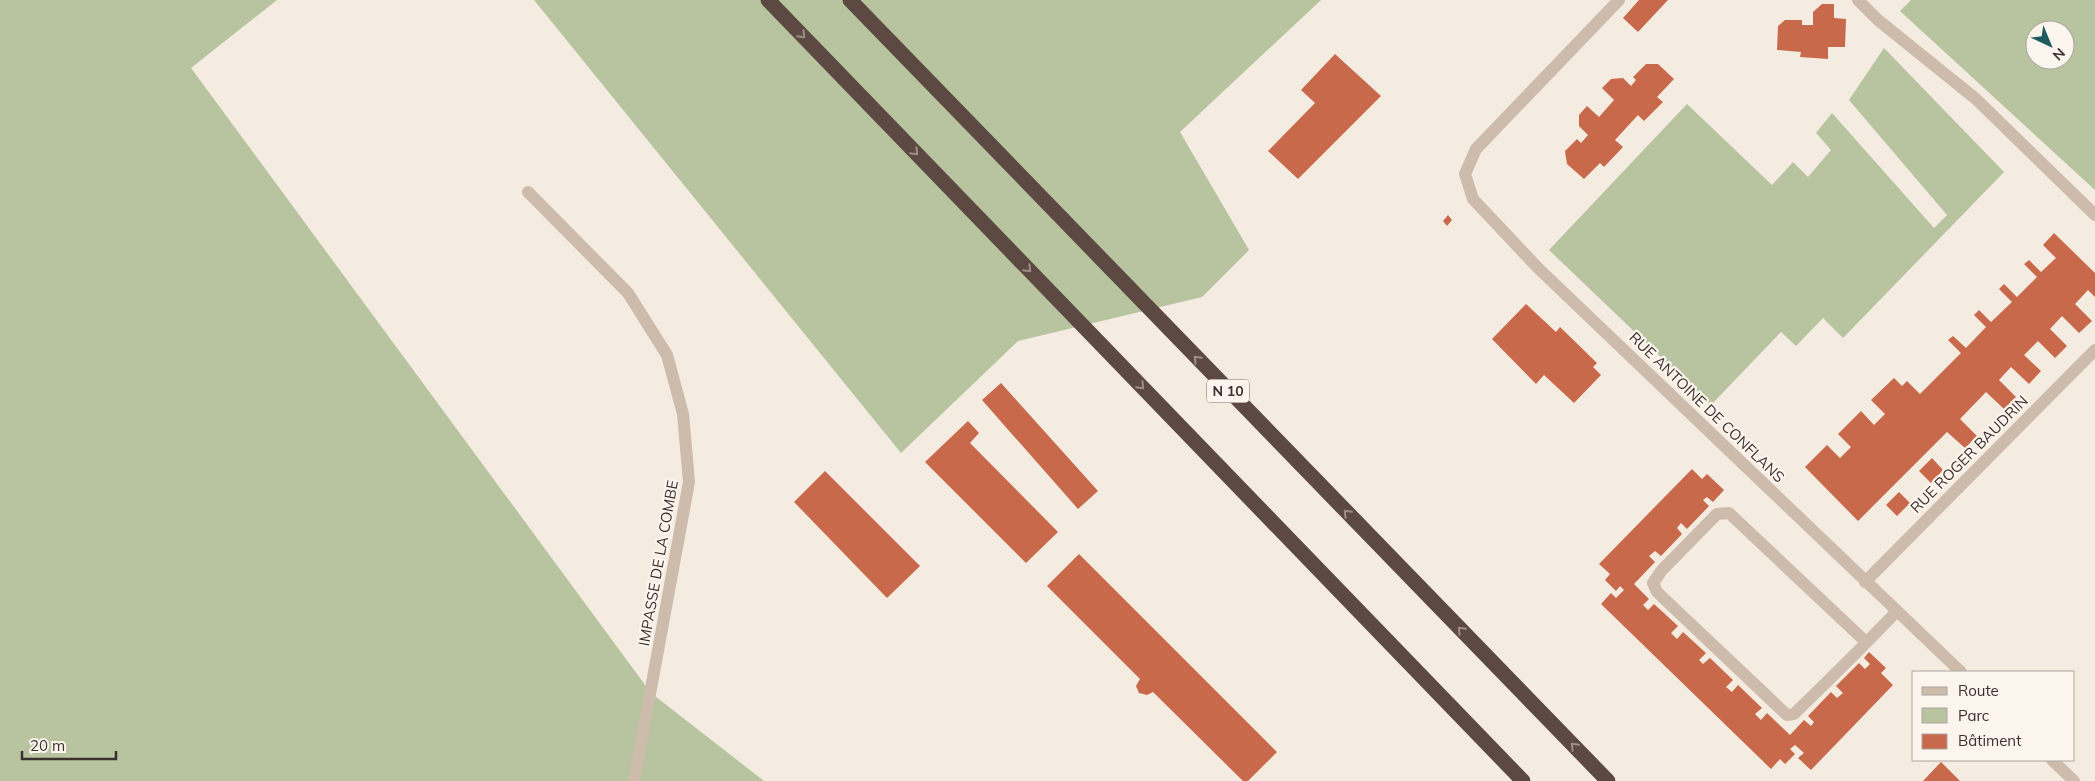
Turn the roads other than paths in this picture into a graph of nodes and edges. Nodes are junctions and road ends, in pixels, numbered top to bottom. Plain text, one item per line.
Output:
1 (768, 0) edge
2 (850, 0) edge
3 (1619, 0) edge
4 (1858, 0) edge
5 (528, 192) dead end
6 (2095, 215) edge
7 (2095, 350) edge
8 (1865, 582) junction
9 (1896, 611) junction
10 (1866, 642) junction
11 (1960, 671) edge
12 (2053, 761) edge
13 (634, 781) edge
14 (1523, 781) edge
15 (1608, 781) edge
16 (2074, 781) edge

1 -> 14 highway
15 -> 2 highway, N 10
3 - 8 street, RUE ANTOINE DE CONFLANS
4 - 6 street
5 - 13 street, IMPASSE DE LA COMBE
7 - 8 street, RUE ROGER BAUDRIN
8 - 9 street, RUE ANTOINE DE CONFLANS
9 - 10 street
9 - 11 street, RUE ANTOINE DE CONFLANS
10 - 10 street
12 - 16 street

